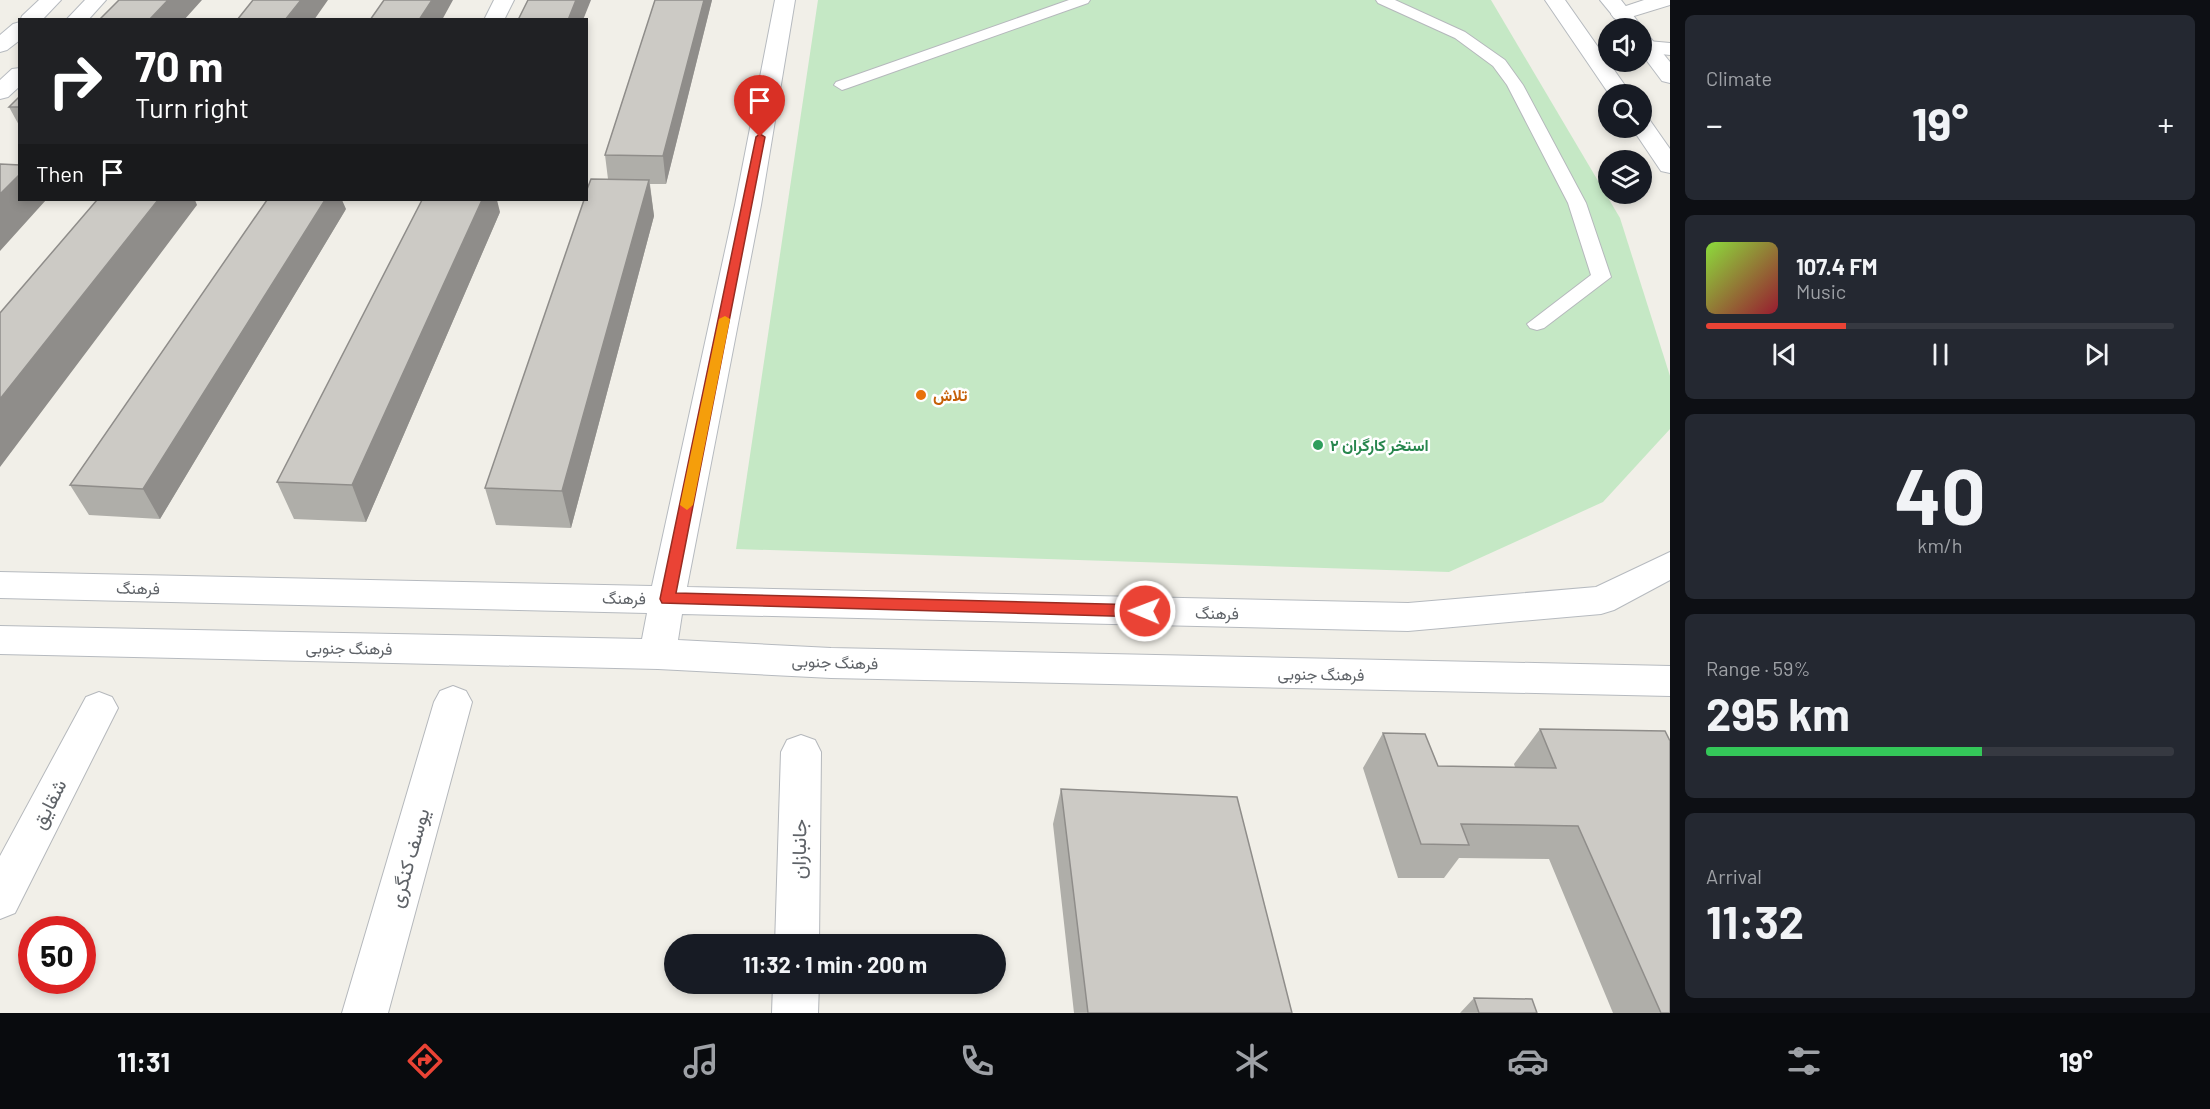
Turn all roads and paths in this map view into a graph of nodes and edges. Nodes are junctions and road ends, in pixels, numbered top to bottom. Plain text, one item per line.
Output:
1 (51, 0) edge
2 (96, 0) edge
3 (504, 0) edge
4 (785, 0) edge
5 (1083, 0) edge
6 (1383, 0) edge
7 (1555, 0) edge
8 (1664, 0) edge
9 (1621, 14) edge
10 (31, 18) edge
11 (78, 18) edge
12 (495, 18) edge
13 (18, 30) edge
14 (1652, 45) edge
15 (0, 46) edge
16 (1670, 49) edge
17 (1652, 53) edge
18 (1670, 76) edge
19 (1613, 84) edge
20 (842, 85) dead end
21 (1651, 138) edge
22 (1670, 166) edge
23 (1537, 324) dead end
24 (1670, 565) edge
25 (0, 585) edge
26 (668, 599) junction
27 (0, 640) edge
28 (658, 654) junction
29 (1670, 681) edge
30 (453, 702) dead end
31 (99, 708) dead end
32 (801, 752) dead end
33 (0, 899) edge
34 (797, 934) edge
35 (796, 994) edge
36 (365, 1013) edge
37 (795, 1013) edge

1 - 10 main road
2 - 11 main road
3 - 12 main road
4 - 26 main road
5 - 20 lane
6 - 23 lane
7 - 19 main road
8 - 9 main road
13 - 15 main road
14 - 16 main road
17 - 18 main road
21 - 22 main road
24 - 26 main road, فرهنگ
25 - 26 main road, فرهنگ
26 - 28 main road
27 - 28 main road, فرهنگ جنوبی
28 - 29 main road, فرهنگ جنوبی
30 - 36 main road, یوسف کنگری
31 - 33 main road, شقایق
32 - 34 main road, جانبازان
35 - 37 main road

